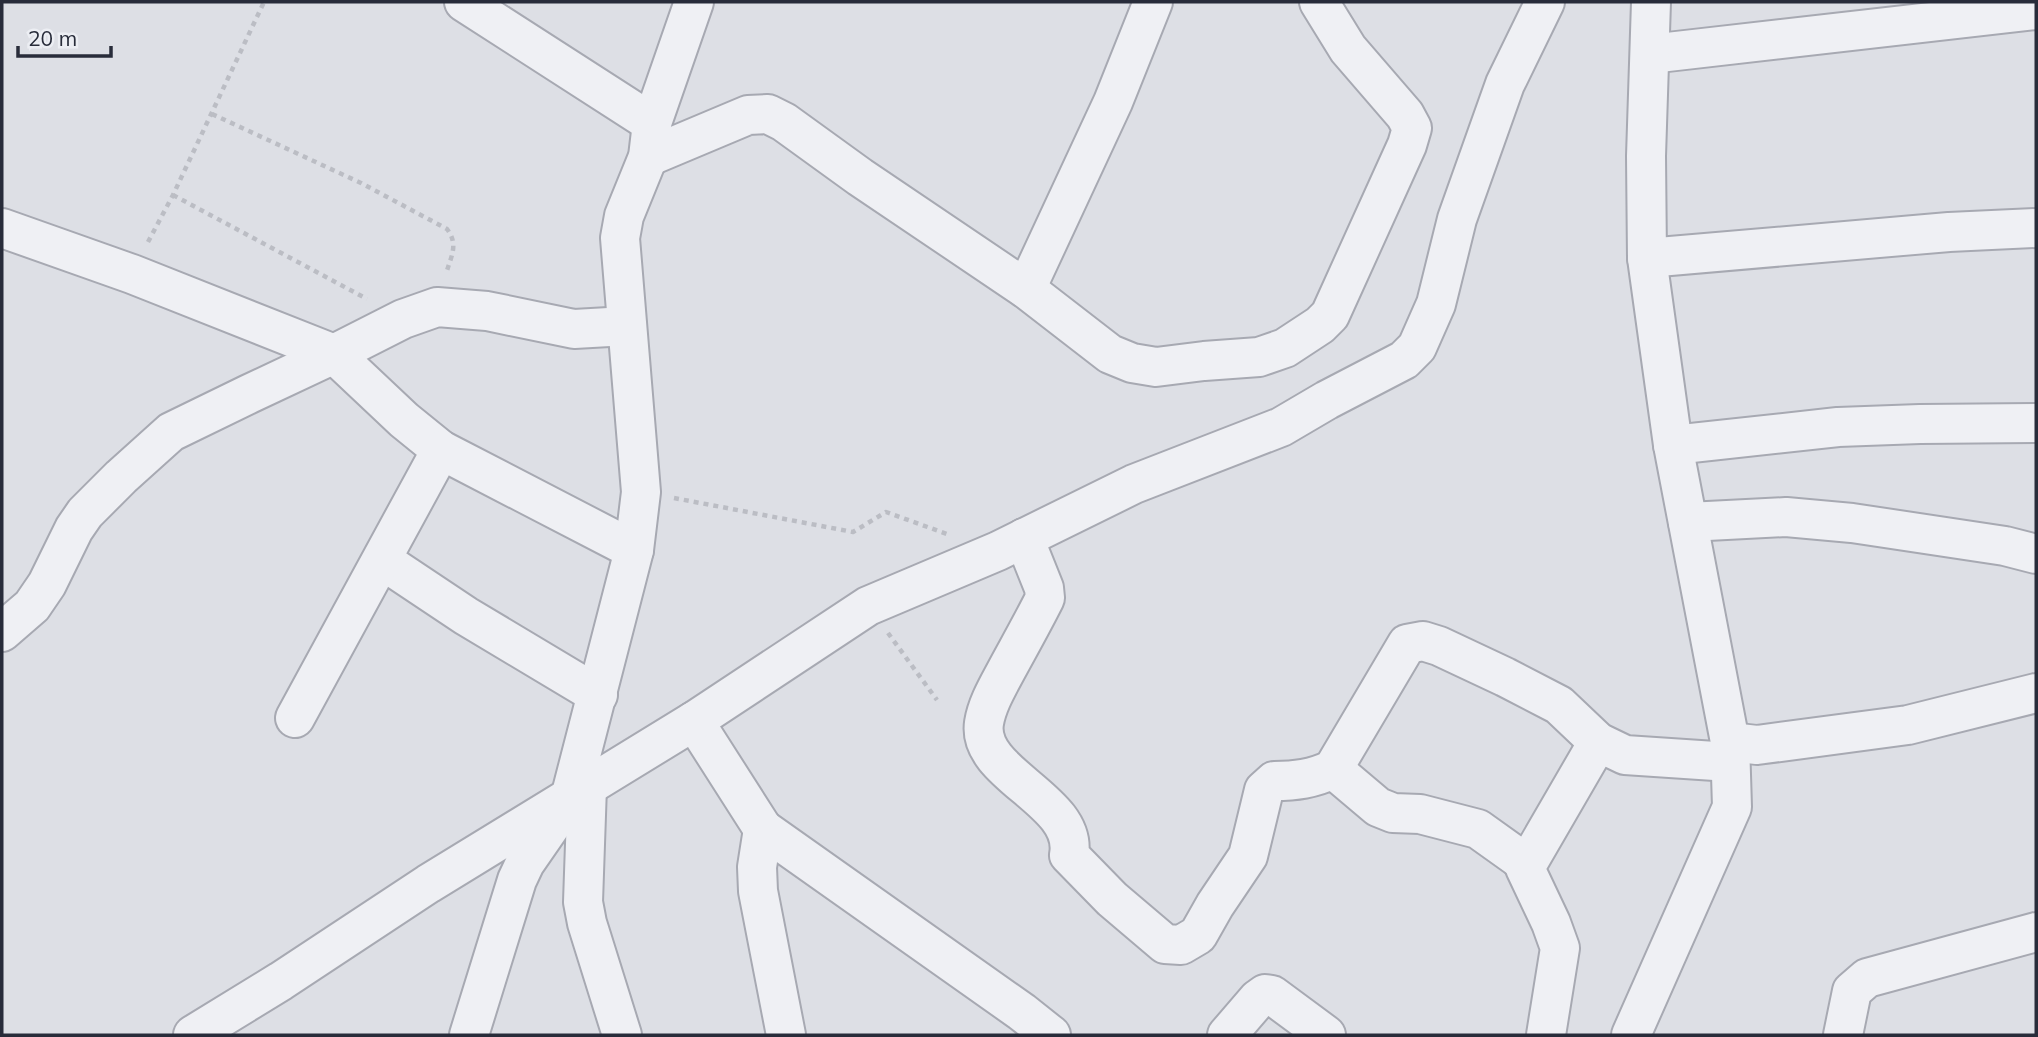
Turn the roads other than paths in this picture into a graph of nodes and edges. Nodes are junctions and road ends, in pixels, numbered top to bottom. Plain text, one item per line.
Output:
1 (464, 2) edge
2 (694, 2) edge
3 (1153, 2) edge
4 (1319, 2) edge
5 (1545, 2) edge
6 (1651, 2) edge
7 (2036, 10) edge
8 (1650, 54) junction
9 (650, 140) junction
10 (2, 228) edge
11 (2036, 228) edge
12 (1647, 258) junction
13 (1026, 289) junction
14 (627, 326) junction
15 (334, 355) junction
16 (2036, 423) edge
17 (1673, 445) junction
18 (441, 450) junction
19 (1688, 522) junction
20 (1024, 538) junction
21 (634, 550) junction
22 (2036, 554) edge
23 (383, 559) junction
24 (2, 632) edge
25 (2036, 693) edge
26 (598, 695) junction
27 (295, 718) dead end
28 (694, 721) junction
29 (1598, 742) junction
30 (1730, 752) junction
31 (1333, 769) junction
32 (578, 792) junction
33 (763, 830) junction
34 (1527, 864) junction
35 (2036, 932) edge
36 (1025, 1028) edge
37 (194, 1035) edge
38 (470, 1035) edge
39 (622, 1035) edge
40 (786, 1035) edge
41 (1227, 1035) edge
42 (1326, 1035) edge
43 (1546, 1035) edge
44 (1631, 1035) edge
45 (1843, 1035) edge

1 - 9 street
2 - 9 street
3 - 13 street
4 - 13 street
5 - 20 street
6 - 8 street
7 - 8 street
8 - 12 street
9 - 13 street
9 - 14 street
10 - 15 street
11 - 12 street
12 - 17 street
14 - 15 street
14 - 21 street
15 - 18 street
15 - 24 street
16 - 17 street
17 - 19 street
18 - 21 street
18 - 23 street
19 - 22 street
19 - 30 street
20 - 28 street
20 - 31 street
21 - 26 street
23 - 26 street
23 - 27 street
25 - 30 street
26 - 32 street
28 - 32 street
28 - 33 street
29 - 30 street
29 - 31 street
29 - 34 street
30 - 44 street
31 - 34 street
32 - 37 street
32 - 38 street
32 - 39 street
33 - 36 street
33 - 40 street
34 - 43 street
35 - 45 street
41 - 42 street

